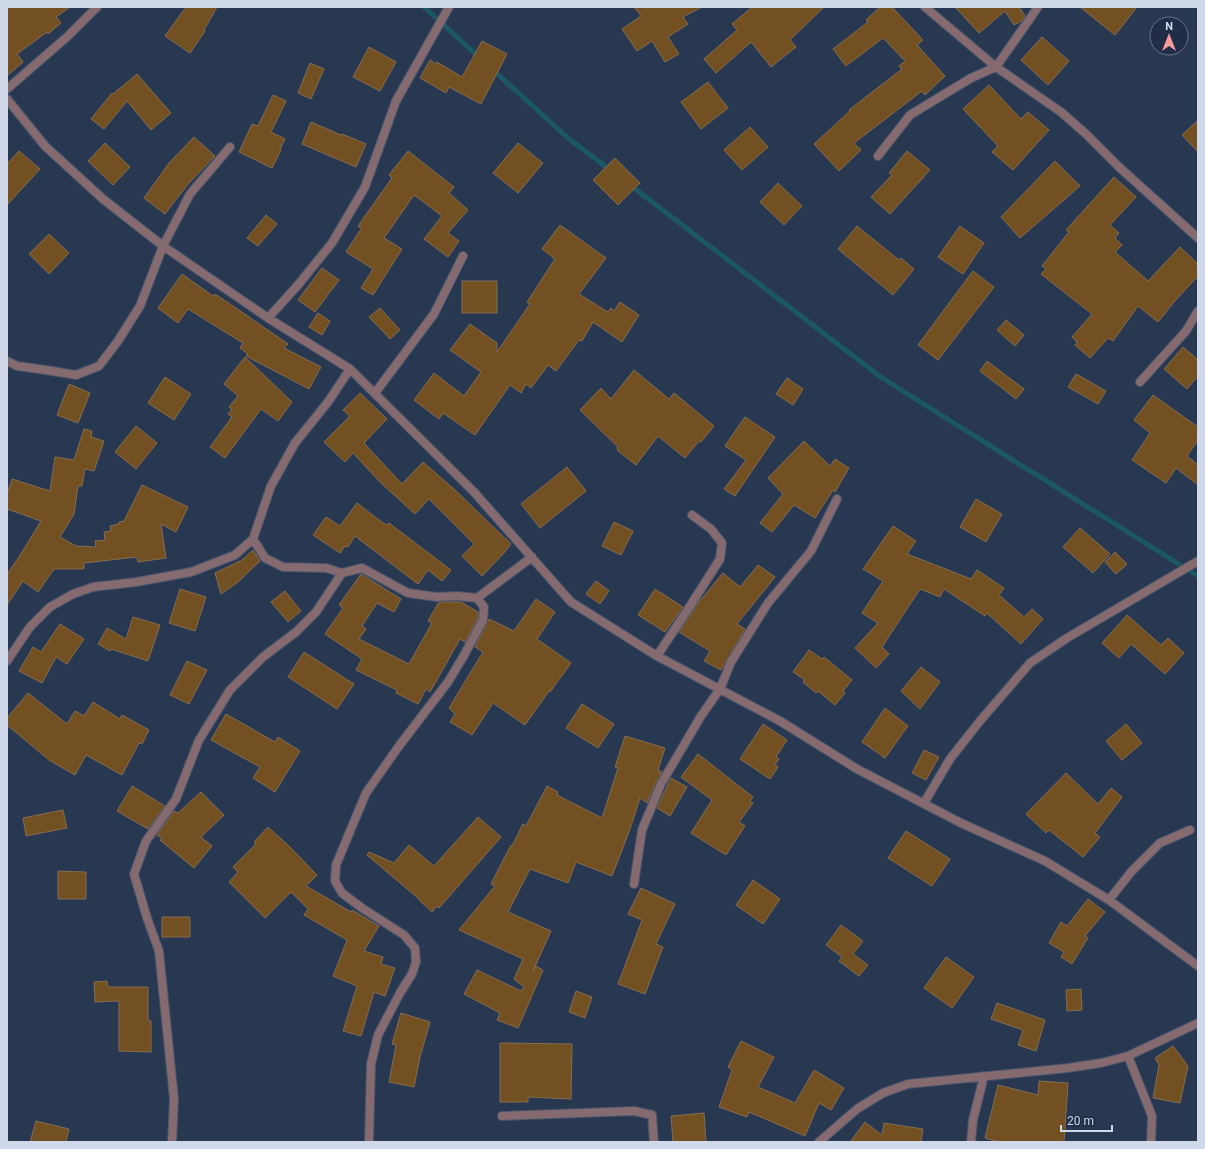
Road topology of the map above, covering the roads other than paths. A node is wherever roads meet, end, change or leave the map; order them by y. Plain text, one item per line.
1 (97, 7) edge
2 (449, 7) edge
3 (925, 7) edge
4 (1038, 7) edge
5 (996, 67) junction
6 (7, 89) edge
7 (7, 99) edge
8 (230, 147) dead end
9 (878, 156) dead end
10 (1198, 238) edge
11 (163, 246) junction
12 (463, 256) dead end
13 (1198, 311) edge
14 (268, 318) junction
15 (7, 361) edge
16 (350, 369) junction
17 (1140, 382) dead end
18 (375, 393) junction
19 (837, 498) dead end
20 (692, 515) dead end
21 (253, 539) junction
22 (532, 557) junction
23 (1198, 561) edge
24 (342, 573) junction
25 (477, 598) junction
26 (657, 656) junction
27 (7, 661) edge
28 (720, 689) junction
29 (924, 803) junction
30 (1190, 830) dead end
31 (634, 884) dead end
32 (1109, 900) junction
33 (1198, 966) edge
34 (1198, 1023) edge
35 (1128, 1056) junction
36 (984, 1076) junction
37 (502, 1116) dead end
38 (172, 1142) edge
39 (369, 1142) edge
40 (654, 1142) edge
41 (819, 1142) edge
42 (971, 1142) edge
43 (1152, 1142) edge

1 - 6 street
2 - 14 street
3 - 5 street
4 - 5 street
5 - 9 street
5 - 10 street
7 - 11 street
8 - 11 street
11 - 14 street
11 - 15 street
12 - 18 street
13 - 17 street
14 - 16 street
16 - 18 street
16 - 21 street
18 - 22 street
19 - 28 street
20 - 26 street
21 - 24 street
21 - 27 street
22 - 25 street
22 - 26 street
23 - 29 street
24 - 25 street
24 - 38 street
25 - 39 street
26 - 28 street
28 - 29 street
28 - 31 street
29 - 32 street
30 - 32 street
32 - 33 street
34 - 35 street
35 - 36 street
35 - 43 street
36 - 41 street
36 - 42 street
37 - 40 street

